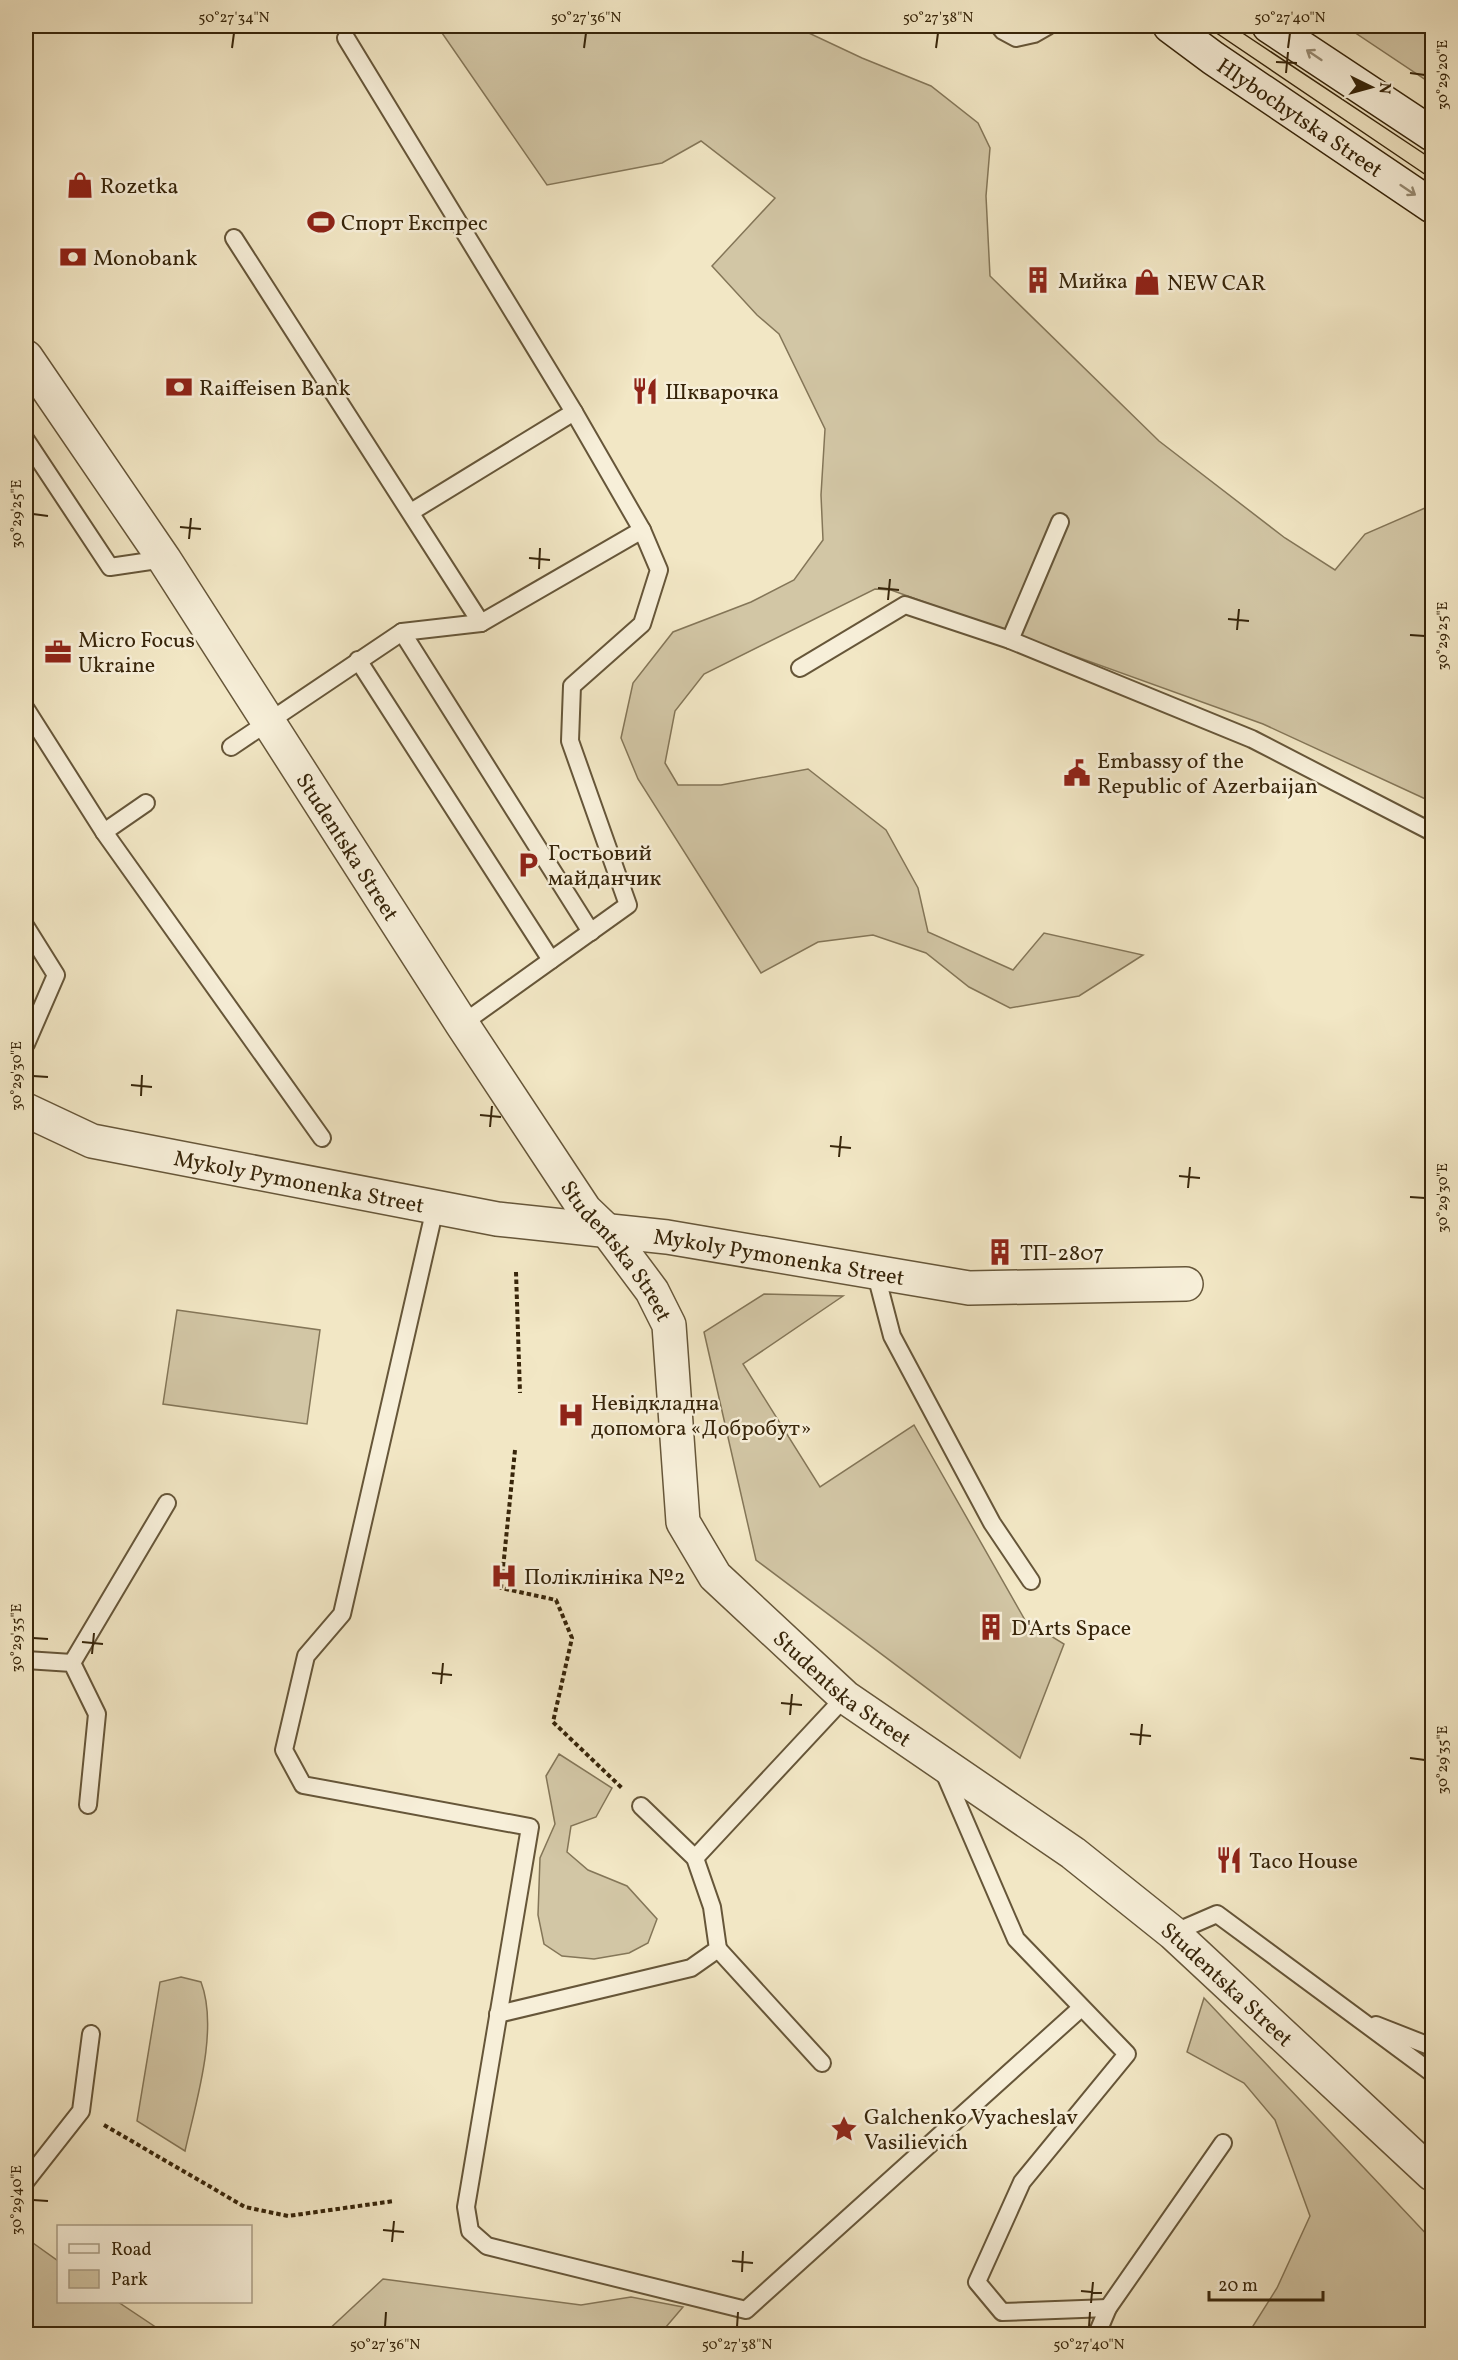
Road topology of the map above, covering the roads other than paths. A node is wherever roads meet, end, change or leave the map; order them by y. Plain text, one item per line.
1 (999, 26) edge
2 (1048, 26) edge
3 (1170, 26) edge
4 (1269, 26) edge
5 (346, 38) dead end
6 (1432, 134) edge
7 (1432, 206) edge
8 (234, 238) dead end
9 (26, 359) edge
10 (574, 412) junction
11 (26, 440) edge
12 (411, 512) junction
13 (1060, 522) dead end
14 (642, 530) junction
15 (164, 559) junction
16 (481, 622) junction
17 (402, 632) junction
18 (1010, 640) junction
19 (358, 660) junction
20 (800, 668) dead end
21 (26, 709) edge
22 (267, 722) junction
23 (231, 747) dead end
24 (146, 803) dead end
25 (105, 832) junction
26 (1432, 832) edge
27 (26, 927) edge
28 (591, 932) junction
29 (551, 960) junction
30 (462, 1024) junction
31 (26, 1044) edge
32 (26, 1110) edge
33 (322, 1138) dead end
34 (435, 1208) junction
35 (608, 1232) junction
36 (874, 1271) junction
37 (1186, 1284) dead end
38 (167, 1503) dead end
39 (1030, 1581) dead end
40 (26, 1660) edge
41 (72, 1663) junction
42 (845, 1696) junction
43 (939, 1761) junction
44 (88, 1805) dead end
45 (641, 1806) road end
46 (695, 1858) junction
47 (1173, 1933) junction
48 (718, 1949) junction
49 (1081, 2008) junction
50 (498, 2014) junction
51 (1356, 2017) junction
52 (91, 2034) dead end
53 (1432, 2047) edge
54 (822, 2063) dead end
55 (1432, 2073) edge
56 (1223, 2143) dead end
57 (1432, 2174) edge
58 (26, 2181) edge
59 (1108, 2308) junction
60 (1097, 2334) edge

1 - 2 lane
3 -> 7 street, Hlybochytska Street
6 -> 4 street
5 - 10 lane
8 - 12 lane
9 - 15 street, Studentska Street
10 - 12 lane
10 - 14 lane
11 - 15 lane
12 - 16 lane
13 - 18 lane
14 - 16 lane
14 - 28 lane
15 - 22 street, Studentska Street
16 - 17 lane
17 - 19 lane
17 - 28 lane
18 - 20 lane
18 - 26 lane
19 - 22 lane
19 - 29 lane
21 - 25 lane
22 - 23 lane
22 - 30 street, Studentska Street
24 - 25 lane
25 - 33 lane
27 - 31 lane
28 - 29 lane
29 - 30 lane
30 - 35 street, Studentska Street
32 - 34 street, Mykoly Pymonenka Street
34 - 35 street, Mykoly Pymonenka Street
34 - 50 lane
35 - 36 street, Mykoly Pymonenka Street
35 - 42 street, Studentska Street
36 - 37 street, Mykoly Pymonenka Street
36 - 39 lane
38 - 41 lane
40 - 41 lane
41 - 44 lane
42 - 43 street, Studentska Street
42 - 46 lane
43 - 47 street, Studentska Street
43 - 49 lane
45 - 46 lane
46 - 48 lane
47 - 51 lane
47 - 57 street, Studentska Street
48 - 50 lane
48 - 54 lane
49 - 50 lane
49 - 59 lane
51 - 53 lane
51 - 55 lane
52 - 58 lane
56 - 59 lane
59 - 60 lane

